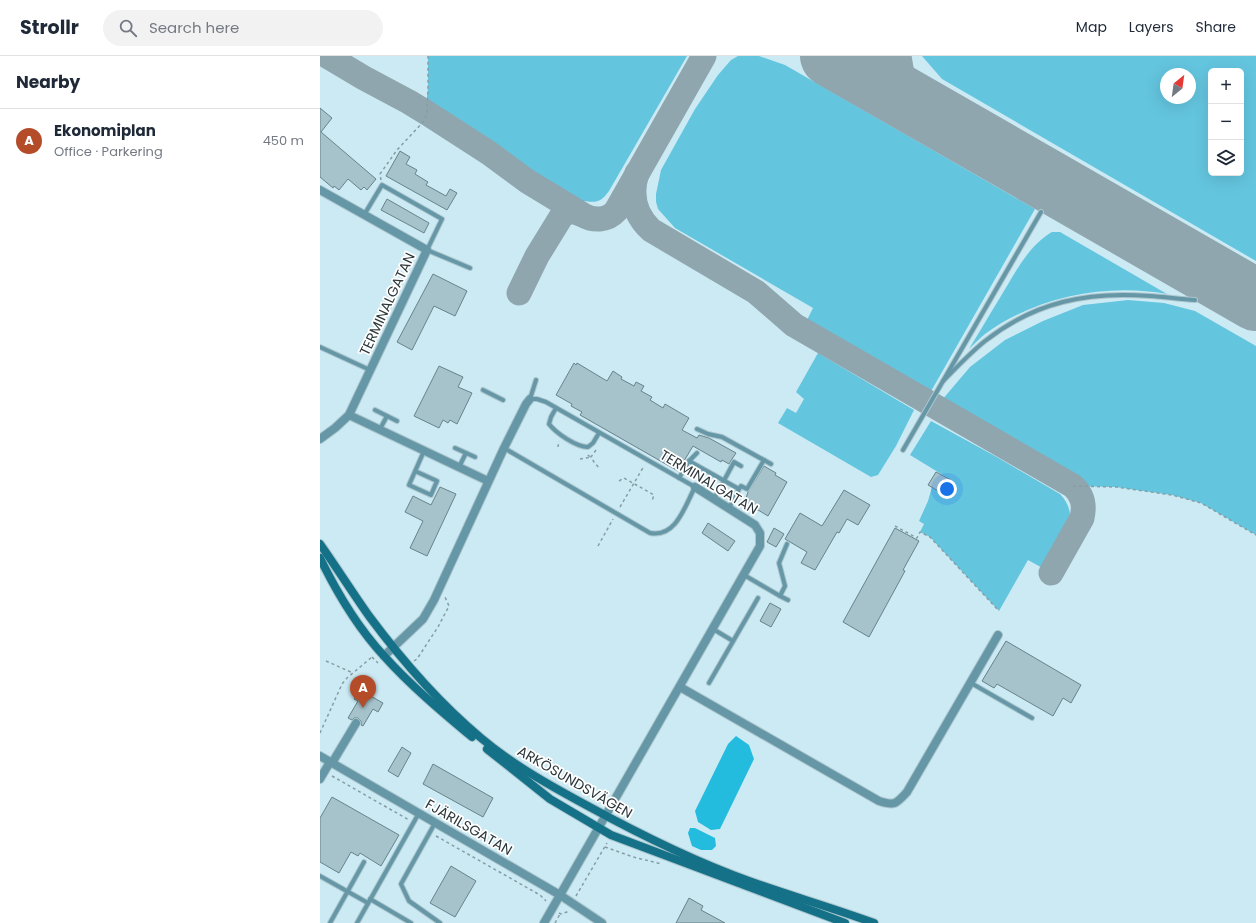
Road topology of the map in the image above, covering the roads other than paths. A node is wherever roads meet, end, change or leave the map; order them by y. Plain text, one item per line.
1 (320, 190) edge
2 (1041, 212) dead end
3 (364, 215) junction
4 (427, 250) junction
5 (470, 268) dead end
6 (1195, 300) dead end
7 (320, 347) edge
8 (370, 370) junction
9 (536, 380) dead end
10 (943, 381) junction
11 (483, 390) dead end
12 (530, 399) junction
13 (503, 400) dead end
14 (556, 408) junction
15 (375, 410) dead end
16 (349, 415) junction
17 (387, 416) junction
18 (397, 421) dead end
19 (697, 429) dead end
20 (380, 430) junction
21 (599, 433) junction
22 (320, 439) edge
23 (455, 448) dead end
24 (504, 448) junction
25 (903, 450) dead end
26 (424, 451) junction
27 (466, 453) junction
28 (697, 453) dead end
29 (475, 457) dead end
30 (764, 460) junction
31 (689, 462) junction
32 (771, 464) dead end
33 (741, 466) dead end
34 (459, 467) junction
35 (415, 471) junction
36 (679, 478) junction
37 (488, 481) junction
38 (724, 481) junction
39 (695, 487) junction
40 (739, 489) junction
41 (714, 499) junction
42 (729, 508) junction
43 (320, 544) edge
44 (787, 544) dead end
45 (320, 558) edge
46 (744, 575) junction
47 (780, 596) junction
48 (758, 598) dead end
49 (788, 600) dead end
50 (713, 629) junction
51 (998, 636) dead end
52 (733, 641) junction
53 (393, 647) junction
54 (382, 654) junction
55 (709, 683) dead end
56 (971, 683) junction
57 (680, 687) junction
58 (1032, 718) dead end
59 (356, 724) dead end
60 (320, 756) edge
61 (331, 763) junction
62 (320, 779) edge
63 (419, 813) junction
64 (606, 816) junction
65 (436, 822) junction
66 (599, 829) junction
67 (364, 862) dead end
68 (320, 876) edge
69 (348, 892) junction
70 (560, 895) junction
71 (369, 901) junction
72 (330, 923) edge
73 (357, 923) edge
74 (411, 923) edge
75 (440, 923) edge
76 (544, 923) edge
77 (601, 923) edge
78 (845, 923) edge
79 (874, 923) edge

1 - 3 street, TERMINALGATAN
2 - 10 lane
3 - 4 street, TERMINALGATAN
3 - 4 lane
4 - 5 lane
4 - 8 street, TERMINALGATAN
6 - 10 lane
7 - 8 lane
8 - 16 street, TERMINALGATAN
9 - 12 lane
10 - 25 lane
11 - 13 lane
12 - 14 lane, TERMINALGATAN
12 - 24 street
14 - 21 lane, TERMINALGATAN
14 - 21 lane
15 - 17 lane
16 - 20 street
16 - 22 street, TERMINALGATAN
17 - 18 lane
17 - 20 lane
19 - 30 lane
20 - 26 street
21 - 36 lane, TERMINALGATAN
23 - 27 lane
24 - 37 street
24 - 39 lane
26 - 34 street
26 - 35 lane
27 - 29 lane
27 - 34 lane
28 - 31 lane
30 - 32 lane
30 - 40 lane
31 - 36 lane
31 - 38 lane
33 - 38 lane
34 - 37 street
35 - 35 lane
36 - 39 lane, TERMINALGATAN
37 - 53 street
38 - 40 lane
38 - 41 lane
39 - 41 street, TERMINALGATAN
40 - 42 lane
41 - 42 street, TERMINALGATAN
42 - 46 street, TERMINALGATAN
43 - 53 main road, ARKÖSUNDSVÄGEN
44 - 47 lane
45 - 54 main road, ARKÖSUNDSVÄGEN
46 - 47 lane
46 - 50 street, TERMINALGATAN
47 - 49 lane
48 - 52 lane
50 - 52 lane
50 - 57 street, TERMINALGATAN
51 - 56 street
52 - 55 lane
53 - 54 street
53 - 64 main road, ARKÖSUNDSVÄGEN
54 - 66 main road, ARKÖSUNDSVÄGEN
56 - 57 street
56 - 58 lane
57 - 64 street, TERMINALGATAN
59 - 61 street
60 - 61 street, FJÄRILSGATAN
61 - 62 street
61 - 63 street, FJÄRILSGATAN
63 - 65 street, FJÄRILSGATAN
63 - 71 lane
64 - 66 street, TERMINALGATAN
64 - 79 main road, ARKÖSUNDSVÄGEN
65 - 70 street, FJÄRILSGATAN
65 - 75 lane
66 - 70 street, TERMINALGATAN
66 - 78 main road, ARKÖSUNDSVÄGEN
67 - 69 lane
68 - 69 lane
69 - 71 lane
69 - 72 lane
70 - 76 street, TERMINALGATAN
70 - 77 street, FJÄRILSGATAN
71 - 73 lane
71 - 74 lane

